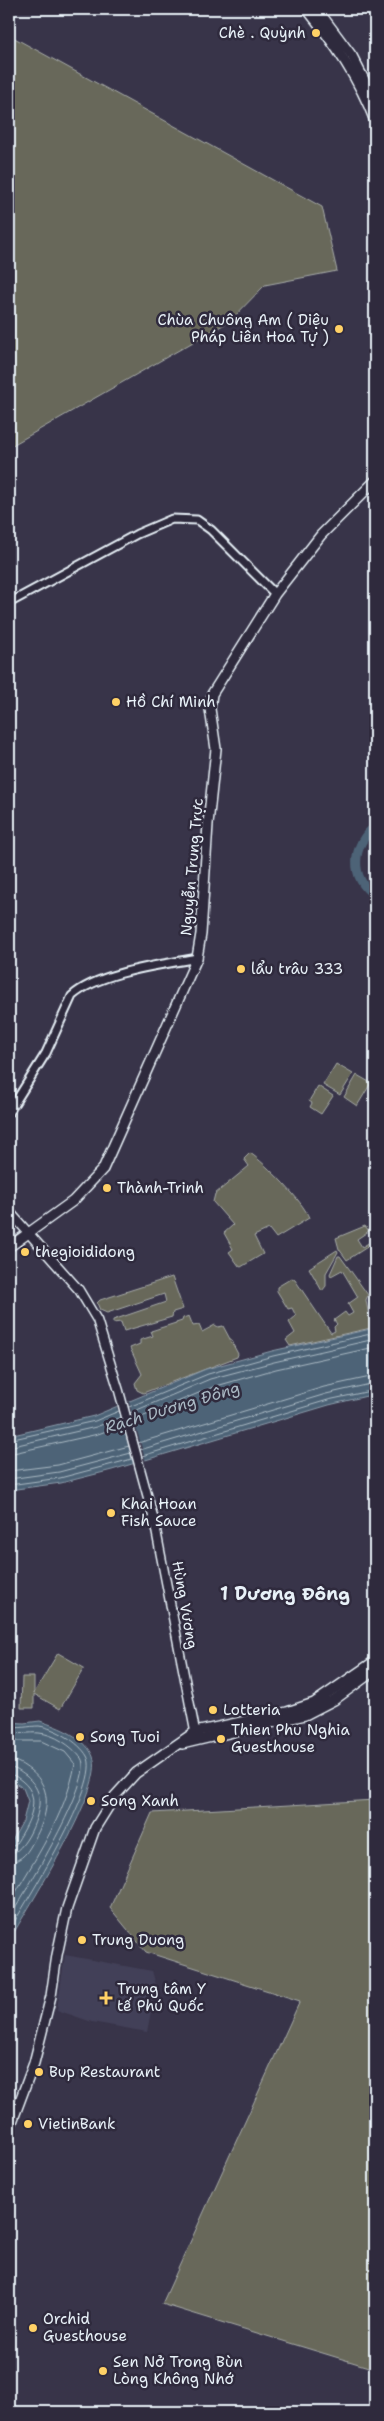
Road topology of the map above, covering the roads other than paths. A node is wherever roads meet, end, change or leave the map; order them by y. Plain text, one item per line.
1 (306, 9) edge
2 (317, 9) edge
3 (375, 102) edge
4 (375, 121) edge
5 (375, 481) edge
6 (275, 594) junction
7 (9, 603) edge
8 (197, 958) junction
9 (9, 1112) edge
10 (9, 1211) edge
11 (28, 1234) junction
12 (9, 1247) edge
13 (375, 1661) edge
14 (375, 1670) edge
15 (315, 1706) junction
16 (196, 1736) junction
17 (9, 2130) edge

1 - 4 main road
2 - 3 main road
5 - 6 main road, Nguyễn Trung Trực
6 - 7 street
6 - 8 main road, Nguyễn Trung Trực
8 - 9 street
8 - 11 main road, Nguyễn Trung Trực
10 - 11 main road
11 - 12 main road, Nguyễn Trung Trực
11 - 16 main road, Hùng Vương
13 - 15 main road
14 - 15 main road
15 - 16 main road
16 - 17 main road

